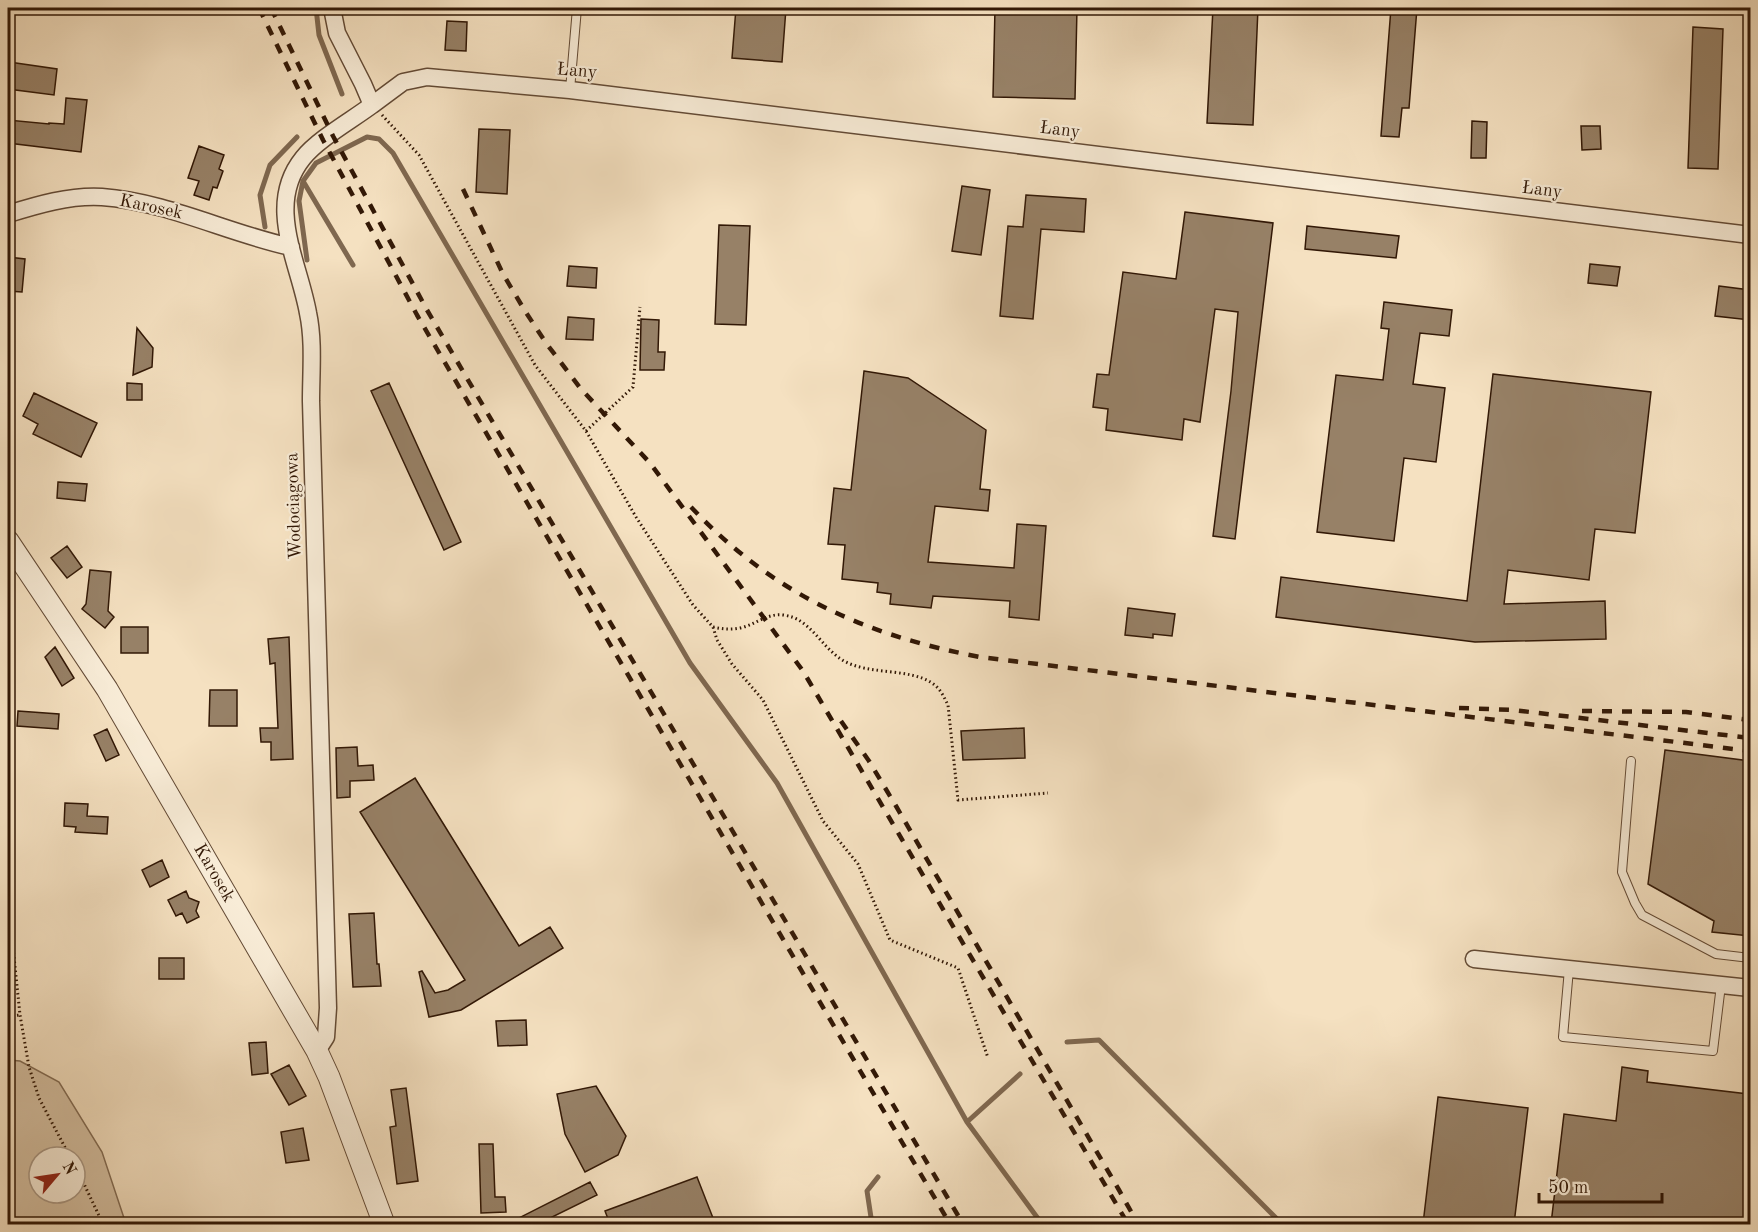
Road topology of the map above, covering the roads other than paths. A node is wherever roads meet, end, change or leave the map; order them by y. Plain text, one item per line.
1 (332, 8) edge
2 (577, 8) edge
3 (570, 90) junction
4 (372, 105) junction
5 (8, 214) edge
6 (1750, 235) edge
7 (291, 248) junction
8 (8, 541) edge
9 (1631, 761) dead end
10 (1474, 958) dead end
11 (1750, 958) edge
12 (1569, 969) junction
13 (1721, 984) junction
14 (1750, 988) edge
15 (317, 1051) junction
16 (384, 1224) edge

1 - 4 street
2 - 3 lane
3 - 4 street, Łany
3 - 6 street, Łany
4 - 7 street, Wodociągowa
5 - 7 street, Karosek
7 - 15 street, Wodociągowa
8 - 15 street, Karosek
9 - 11 lane
10 - 12 street
12 - 13 street
12 - 13 lane
13 - 14 street
15 - 16 street, Karosek

